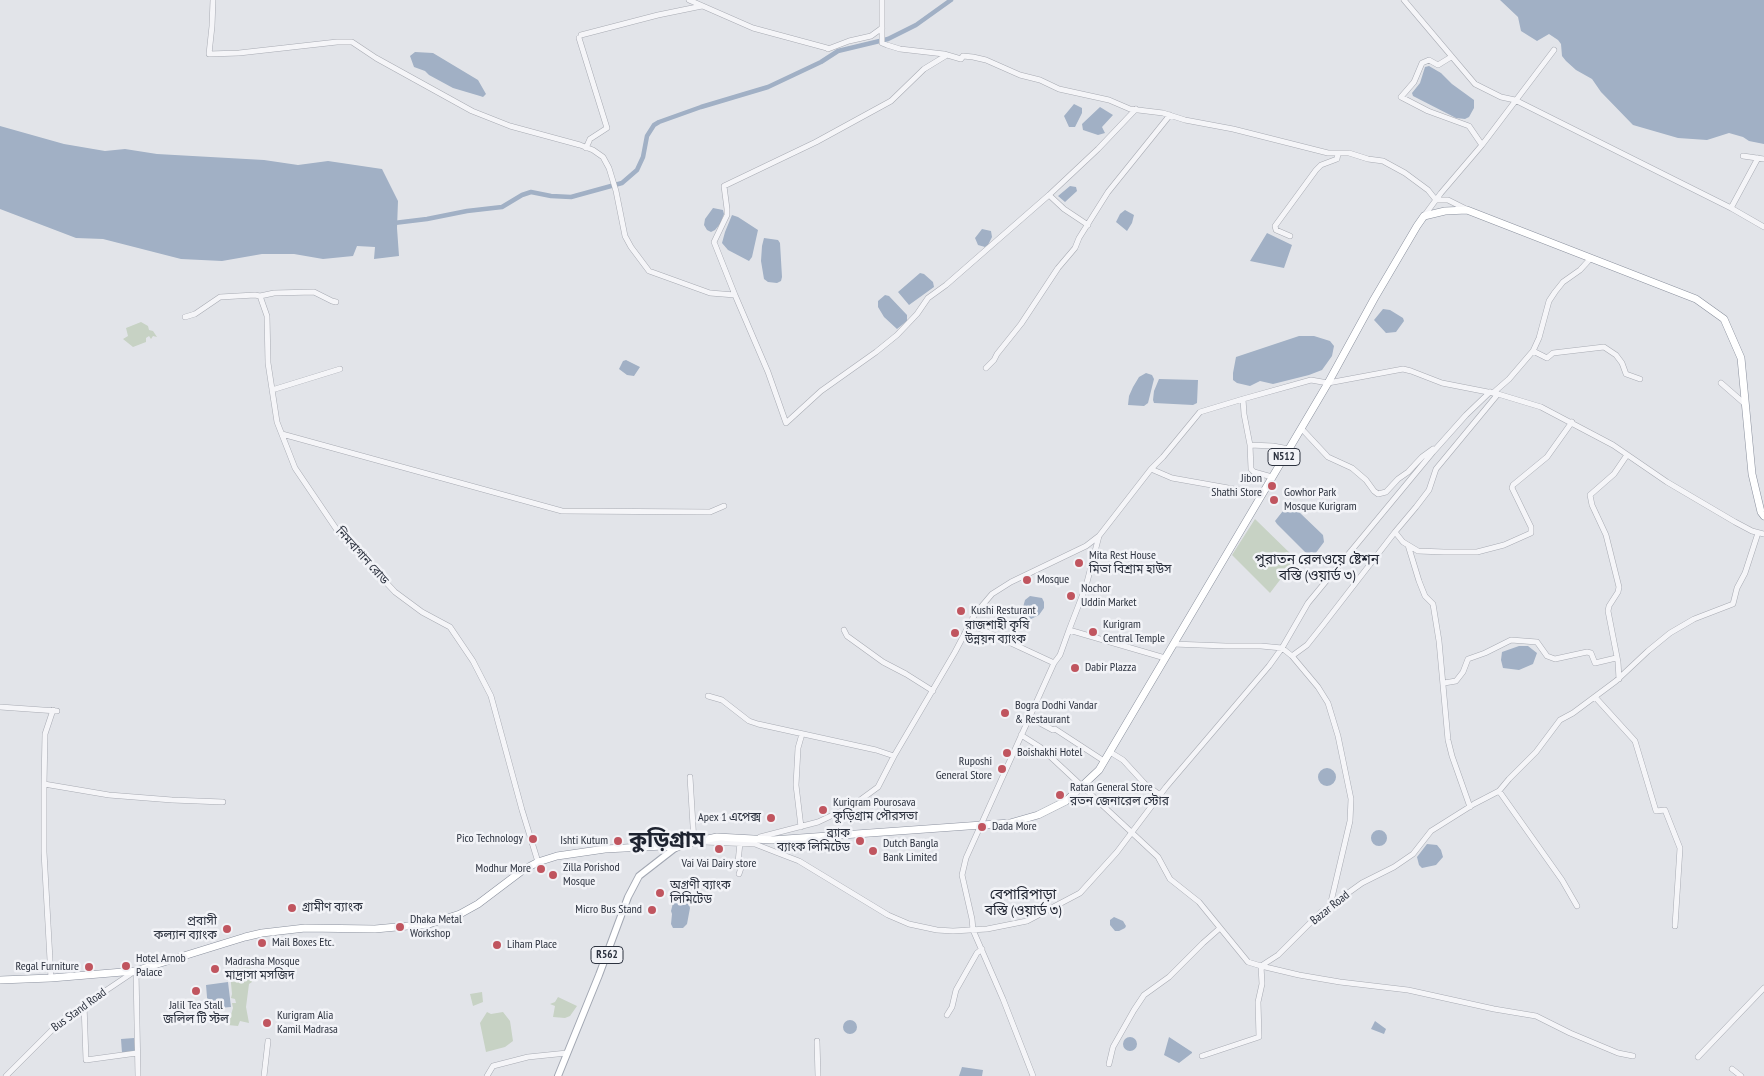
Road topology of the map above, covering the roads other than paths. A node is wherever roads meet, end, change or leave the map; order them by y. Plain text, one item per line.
1 (213, 0) edge
2 (689, 0) edge
3 (882, 0) edge
4 (1404, 0) edge
5 (703, 6) junction
6 (882, 28) junction
7 (1554, 50) dead end
8 (947, 55) junction
9 (1451, 57) junction
10 (1515, 100) junction
11 (1136, 109) junction
12 (1170, 115) junction
13 (1482, 145) junction
14 (586, 148) junction
15 (1338, 154) junction
16 (1743, 156) dead end
17 (1761, 158) edge
18 (1049, 196) junction
19 (1436, 200) junction
20 (1731, 208) junction
21 (1467, 210) junction
22 (1424, 216) junction
23 (1088, 225) junction
24 (1764, 227) edge
25 (1290, 236) dead end
26 (1591, 258) junction
27 (734, 295) junction
28 (260, 296) junction
29 (336, 302) dead end
30 (185, 317) dead end
31 (1532, 351) junction
32 (986, 368) dead end
33 (340, 369) dead end
34 (1640, 379) dead end
35 (1328, 383) junction
36 (1722, 383) dead end
37 (272, 390) junction
38 (1494, 393) junction
39 (1243, 398) junction
40 (1745, 404) junction
41 (1572, 422) junction
42 (1301, 428) junction
43 (282, 434) junction
44 (1250, 445) junction
45 (1439, 445) junction
46 (1289, 449) junction
47 (1626, 455) junction
48 (1151, 468) junction
49 (1272, 477) junction
50 (1262, 494) junction
51 (724, 506) dead end
52 (1764, 516) edge
53 (1395, 532) junction
54 (1761, 534) edge
55 (1099, 536) junction
56 (1408, 544) junction
57 (970, 624) junction
58 (844, 630) dead end
59 (1069, 630) junction
60 (1173, 644) junction
61 (1282, 648) junction
62 (1292, 656) junction
63 (1165, 658) junction
64 (1616, 658) junction
65 (1054, 663) junction
66 (1618, 679) junction
67 (1444, 683) junction
68 (932, 691) junction
69 (708, 696) dead end
70 (1595, 697) junction
71 (0, 707) edge
72 (1029, 717) junction
73 (802, 734) junction
74 (1021, 735) junction
75 (1110, 752) junction
76 (894, 756) junction
77 (1104, 761) junction
78 (690, 776) dead end
79 (44, 784) junction
80 (1082, 786) junction
81 (1500, 791) junction
82 (1160, 795) junction
83 (223, 802) dead end
84 (1470, 806) junction
85 (982, 825) junction
86 (801, 827) junction
87 (1132, 832) junction
88 (755, 838) junction
89 (694, 842) junction
90 (740, 844) junction
91 (675, 848) junction
92 (538, 862) junction
93 (739, 874) dead end
94 (1330, 906) junction
95 (1577, 906) dead end
96 (1675, 926) dead end
97 (1220, 928) junction
98 (973, 930) junction
99 (982, 949) junction
100 (1261, 966) junction
101 (136, 971) junction
102 (51, 978) junction
103 (0, 980) edge
104 (1764, 988) edge
105 (84, 1004) junction
106 (948, 1015) dead end
107 (268, 1041) dead end
108 (817, 1041) dead end
109 (137, 1053) junction
110 (567, 1053) junction
111 (1202, 1056) dead end
112 (1633, 1056) dead end
113 (1698, 1057) dead end
114 (1109, 1064) dead end
115 (1732, 1069) dead end
116 (6, 1076) edge
117 (138, 1076) edge
118 (264, 1076) edge
119 (487, 1076) edge
120 (558, 1076) edge
121 (818, 1076) edge
122 (1033, 1076) edge
123 (1741, 1076) edge

1 - 14 street
2 - 5 street
3 - 6 street
4 - 9 street
5 - 6 street
5 - 14 street
6 - 8 street
7 - 10 street
8 - 11 street
8 - 27 street
9 - 10 street
9 - 13 street
10 - 13 street
10 - 20 street
11 - 12 street
11 - 18 street
12 - 15 street
12 - 23 street
13 - 19 street
14 - 27 street
15 - 19 street
15 - 25 street
16 - 17 street
17 - 20 street
18 - 23 street
18 - 27 street
19 - 21 street
19 - 22 street
20 - 24 street
21 - 22 highway
21 - 26 highway
22 - 35 highway, N512
23 - 32 street
26 - 31 street
26 - 40 highway
28 - 29 street
28 - 30 street
28 - 37 street, নিমবাগান রোড
31 - 34 street
31 - 38 street
33 - 37 street
35 - 38 street
35 - 39 street
35 - 42 highway, N512
36 - 40 street
37 - 43 street, নিমবাগান রোড
38 - 41 street
38 - 45 street
38 - 53 street
39 - 44 street
39 - 48 street
40 - 52 highway
41 - 47 street
41 - 56 street
42 - 45 street
42 - 46 highway, N512
43 - 51 street
43 - 92 street, নিমবাগান রোড
44 - 46 street
44 - 49 street
45 - 61 street
46 - 49 highway, N512
47 - 54 street
47 - 64 street
48 - 50 street
48 - 55 street
49 - 50 highway, N512
50 - 60 highway, N512
53 - 56 street
53 - 62 street
54 - 66 street
55 - 57 street
55 - 59 street
56 - 67 street
57 - 65 street
57 - 68 street
58 - 68 street
59 - 63 street
59 - 65 street
60 - 61 street
60 - 63 highway, N512
61 - 62 street
61 - 82 street
62 - 94 street
63 - 75 highway, N512
64 - 66 street
64 - 67 street
65 - 72 street
66 - 70 street
67 - 84 street
68 - 76 street
69 - 73 street
70 - 81 street
70 - 96 street
71 - 79 street
72 - 74 street
72 - 77 street
73 - 76 street
73 - 86 street
74 - 80 street
74 - 85 street
75 - 77 highway, N512
75 - 82 street
76 - 86 street
77 - 80 highway, N512
78 - 89 street
79 - 83 street
79 - 102 street
80 - 85 highway, N512
80 - 87 street
81 - 84 street, Bazar Road
81 - 95 street
82 - 87 street
84 - 94 street, Bazar Road
85 - 88 highway, N512
85 - 98 street
86 - 88 street
87 - 97 street
87 - 98 street
88 - 89 highway, N512
89 - 90 street
89 - 91 highway, N512
90 - 93 street
90 - 98 street
91 - 92 highway
91 - 110 main road, R562
92 - 101 highway
94 - 100 street, Bazar Road
97 - 100 street
97 - 114 street
98 - 99 street
99 - 106 street
99 - 122 street
100 - 111 street
100 - 112 street
101 - 102 highway
101 - 105 street, Bus Stand Road
101 - 109 street
102 - 103 highway
104 - 113 street
105 - 109 street
105 - 116 street, Bus Stand Road
107 - 118 street
108 - 121 street
109 - 117 street
110 - 119 street
110 - 120 main road, R562
115 - 123 street

